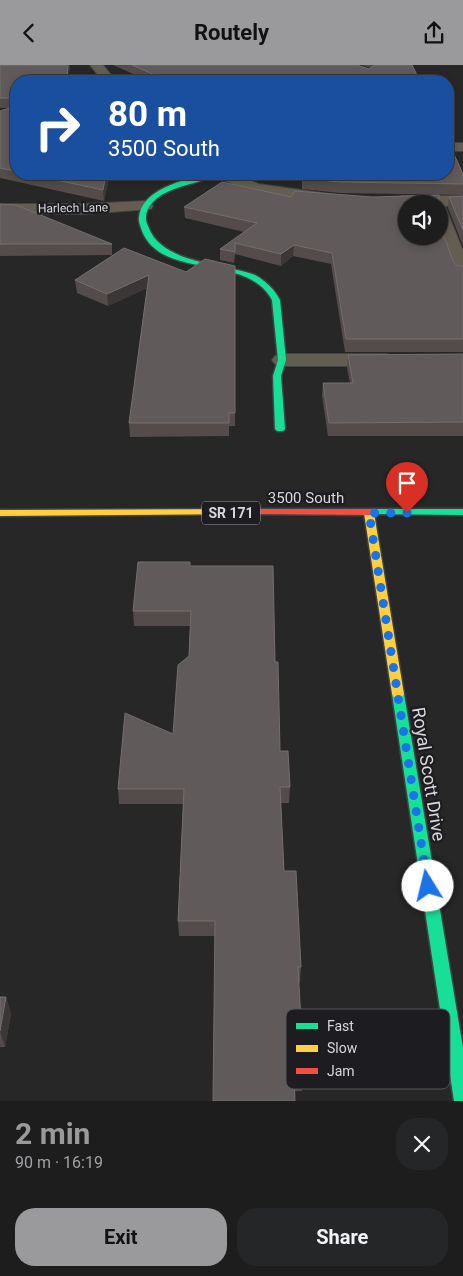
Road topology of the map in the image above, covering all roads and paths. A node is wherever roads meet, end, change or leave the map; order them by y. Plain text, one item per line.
1 (96, 65) edge
2 (105, 75) edge
3 (196, 180) edge
4 (236, 180) edge
5 (343, 200) edge
6 (388, 201) edge
7 (463, 201) edge
8 (398, 202) edge
9 (448, 203) edge
10 (145, 206) junction
11 (0, 209) edge
12 (448, 234) edge
13 (462, 272) edge
14 (404, 359) edge
15 (282, 360) junction
16 (280, 429) dead end
17 (463, 512) edge
18 (0, 513) edge
19 (369, 513) junction
20 (448, 1009) edge
21 (450, 1020) edge
22 (463, 1101) edge

1 - 2 street
3 - 10 street
4 - 5 street
6 - 8 street
7 - 9 street
10 - 11 street, Harlech Lane
10 - 15 street
12 - 13 street
14 - 15 street
15 - 16 street
17 - 19 street, 3500 South / SR 171
18 - 19 street, 3500 South / SR 171
19 - 20 street, Royal Scott Drive
21 - 22 street, Royal Scott Drive

